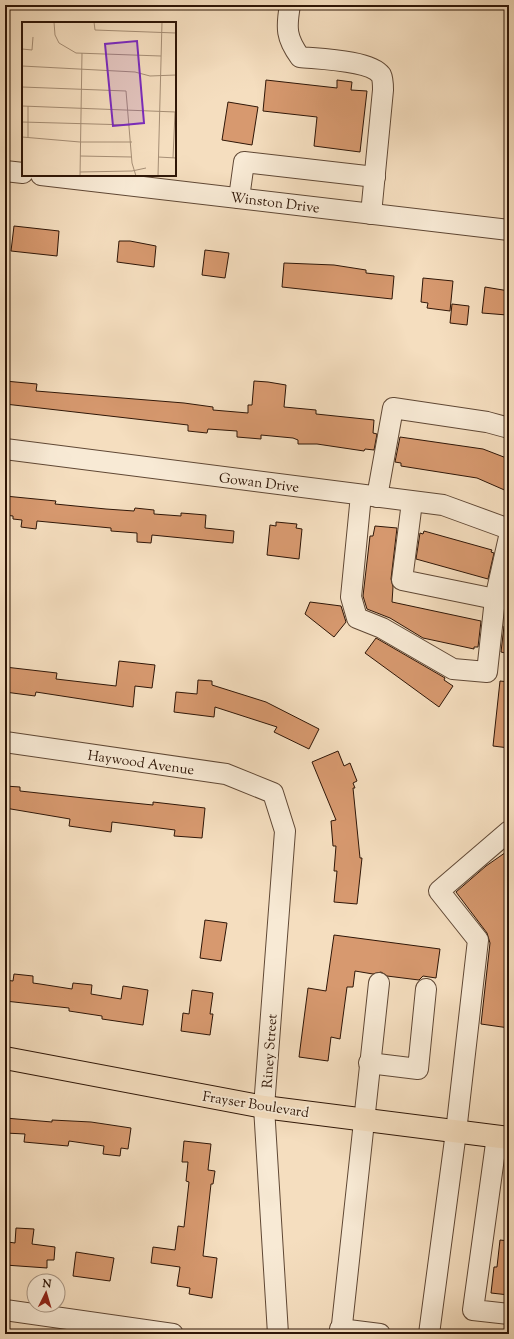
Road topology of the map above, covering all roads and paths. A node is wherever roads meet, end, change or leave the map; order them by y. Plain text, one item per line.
1 (290, 5) edge
2 (5, 171) edge
3 (22, 173) edge
4 (50, 176) edge
5 (375, 177) junction
6 (239, 198) junction
7 (371, 214) junction
8 (509, 230) edge
9 (509, 428) edge
10 (5, 449) edge
11 (369, 496) junction
12 (412, 502) junction
13 (509, 529) edge
14 (509, 537) edge
15 (495, 599) junction
16 (5, 742) edge
17 (273, 793) joint
18 (509, 831) edge
19 (379, 983) dead end
20 (426, 989) dead end
21 (5, 1058) edge
22 (369, 1063) junction
23 (264, 1107) junction
24 (363, 1120) junction
25 (456, 1132) junction
26 (503, 1137) edge
27 (5, 1310) edge
28 (509, 1314) edge
29 (340, 1332) edge
30 (172, 1334) edge
31 (278, 1334) edge
32 (380, 1334) edge
33 (428, 1334) edge

1 - 5 street
2 - 3 street
4 - 6 street, Winston Drive
5 - 6 street
5 - 7 street
6 - 7 street, Winston Drive
7 - 8 street, Winston Drive
9 - 11 street
10 - 11 street, Gowan Drive
11 - 12 street, Gowan Drive
11 - 15 street
12 - 13 street, Gowan Drive
12 - 15 street
14 - 15 street
16 - 17 street, Haywood Avenue
17 - 23 street, Riney Street
18 - 25 street
19 - 22 street
20 - 22 street
21 - 23 main road, Frayser Boulevard
22 - 24 street
23 - 24 main road, Frayser Boulevard
23 - 31 street, Riney Street
24 - 25 main road, Frayser Boulevard
24 - 29 street
25 - 26 main road, Frayser Boulevard
25 - 33 street
26 - 28 street
27 - 30 street
29 - 32 street

